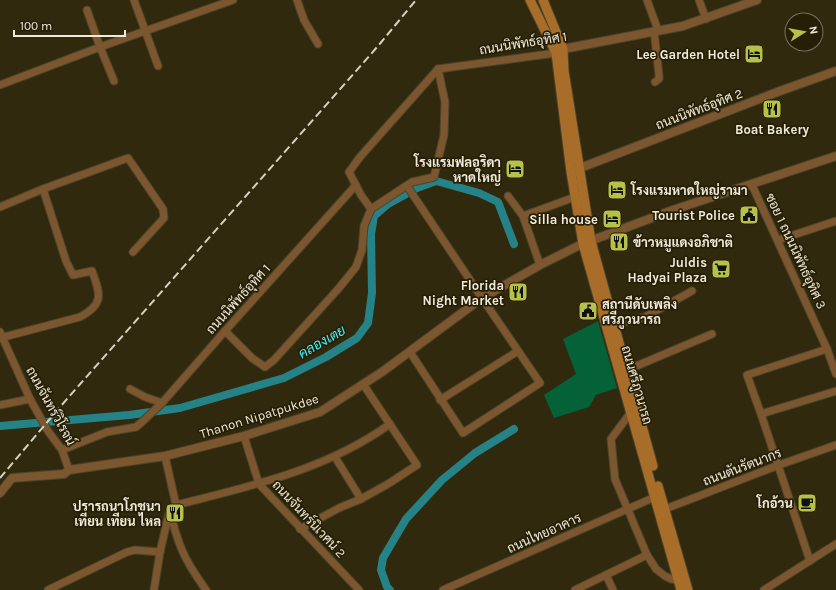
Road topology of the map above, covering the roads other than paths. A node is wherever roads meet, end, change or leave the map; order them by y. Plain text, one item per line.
1 (134, 0) edge
2 (233, 0) edge
3 (297, 0) edge
4 (530, 0) edge
5 (543, 0) edge
6 (647, 0) edge
7 (699, 0) edge
8 (755, 0) edge
9 (87, 10) dead end
10 (706, 19) junction
11 (146, 31) junction
12 (656, 31) junction
13 (318, 44) dead end
14 (100, 47) junction
15 (559, 51) junction
16 (158, 66) dead end
17 (438, 69) junction
18 (836, 71) edge
19 (114, 81) dead end
20 (655, 82) dead end
21 (0, 85) edge
22 (836, 156) edge
23 (575, 170) junction
24 (356, 185) junction
25 (752, 185) junction
26 (407, 186) junction
27 (43, 189) junction
28 (508, 196) dead end
29 (575, 197) junction
30 (0, 207) edge
31 (371, 209) junction
32 (523, 216) junction
33 (836, 221) edge
34 (778, 240) junction
35 (587, 242) junction
36 (133, 252) dead end
37 (540, 265) junction
38 (692, 291) dead end
39 (482, 298) junction
40 (614, 325) junction
41 (225, 331) junction
42 (712, 334) dead end
43 (1, 335) edge
44 (828, 349) junction
45 (518, 351) junction
46 (410, 352) junction
47 (627, 370) junction
48 (836, 374) edge
49 (363, 384) junction
50 (130, 389) dead end
51 (836, 391) edge
52 (30, 398) junction
53 (440, 400) junction
54 (162, 403) junction
55 (0, 405) edge
56 (631, 412) junction
57 (762, 414) junction
58 (390, 424) junction
59 (244, 436) junction
60 (836, 445) edge
61 (62, 450) junction
62 (165, 456) junction
63 (335, 457) junction
64 (778, 465) junction
65 (69, 470) junction
66 (259, 484) junction
67 (0, 493) edge
68 (655, 497) junction
69 (361, 499) junction
70 (176, 505) junction
71 (627, 509) junction
72 (170, 511) junction
73 (661, 511) junction
74 (300, 529) junction
75 (836, 544) edge
76 (160, 552) junction
77 (647, 555) junction
78 (810, 561) junction
79 (606, 575) junction
80 (678, 580) junction
81 (48, 590) edge
82 (154, 590) edge
83 (206, 590) edge
84 (359, 590) edge
85 (443, 590) edge
86 (575, 590) edge
87 (613, 590) edge
88 (681, 590) edge
89 (688, 590) edge
90 (764, 590) edge

1 - 11 street
2 - 11 street
3 - 13 street
4 - 15 main road, ถนนศรีภูวนารถ
5 - 15 main road, ถนนศรีภูวนารถ
6 - 12 street
7 - 10 street
8 - 10 street, ถนนนิพัทธ์อุทิศ 1
9 - 14 street
10 - 12 street, ถนนนิพัทธ์อุทิศ 1
11 - 14 street
11 - 16 street
12 - 15 street, ถนนนิพัทธ์อุทิศ 1
12 - 20 street
14 - 19 street
14 - 21 street
15 - 17 street, ถนนนิพัทธ์อุทิศ 1
15 - 23 main road, ถนนศรีภูวนารถ
17 - 24 street
17 - 26 street
18 - 23 street, ถนนนิพัทธ์อุทิศ 2
22 - 25 street, Thanon Nipatpukdee
23 - 29 main road, ถนนศรีภูวนารถ
23 - 35 main road, ถนนศรีภูวนารถ
24 - 31 street
24 - 41 street, ถนนนิพัทธ์อุทิศ 1
25 - 34 street, ซอย 1 ถนนนิพัทธ์อุทิศ 3
25 - 35 street, Thanon Nipatpukdee
26 - 31 street
26 - 39 street
27 - 30 street
27 - 36 street
27 - 43 street
28 - 32 street
29 - 32 street
29 - 35 main road, ถนนศรีภูวนารถ
31 - 41 street
32 - 37 street
33 - 34 street
34 - 44 street, ซอย 1 ถนนนิพัทธ์อุทิศ 3
35 - 37 street, Thanon Nipatpukdee
35 - 40 main road, ถนนศรีภูวนารถ
35 - 56 main road, ถนนศรีภูวนารถ
37 - 39 street, Thanon Nipatpukdee
38 - 40 street
39 - 45 street
39 - 46 street, Thanon Nipatpukdee
40 - 47 main road, ถนนศรีภูวนารถ
41 - 54 street, ถนนนิพัทธ์อุทิศ 1
42 - 47 street
43 - 52 street, ถนนจันทร์วิโรจน์
44 - 48 street, ซอย 1 ถนนนิพัทธ์อุทิศ 3
44 - 57 street
45 - 53 street
45 - 53 street
46 - 49 street, Thanon Nipatpukdee
46 - 53 street
47 - 73 main road, ถนนศรีภูวนารถ
49 - 58 street
49 - 59 street, Thanon Nipatpukdee
50 - 54 street
51 - 57 street
52 - 55 street
52 - 61 street, ถนนจันทร์วิโรจน์
54 - 61 street, ถนนนิพัทธ์อุทิศ 1
56 - 68 main road, ถนนศรีภูวนารถ
56 - 71 street
57 - 64 street
58 - 63 street
58 - 69 street
59 - 62 street, Thanon Nipatpukdee
59 - 66 street, ถนนจันทร์นิเวศน์ 2
60 - 64 street, ถนนตันรัตนากร
61 - 65 street, ถนนจันทร์วิโรจน์
62 - 65 street, Thanon Nipatpukdee
62 - 70 street
63 - 66 street
63 - 69 street
64 - 73 street, ถนนตันรัตนากร
64 - 78 street
65 - 67 street, Thanon Nipatpukdee
66 - 70 street
66 - 74 street, ถนนจันทร์นิเวศน์ 2
68 - 71 street, ถนนไทยอาคาร
68 - 73 main road, ถนนศรีภูวนารถ
69 - 74 street
70 - 72 street
71 - 77 street
71 - 85 street, ถนนไทยอาคาร
72 - 76 street
72 - 83 street
73 - 80 main road, ถนนศรีภูวนารถ
73 - 89 main road, ถนนศรีภูวนารถ
74 - 84 street, ถนนจันทร์นิเวศน์ 2
75 - 78 street
76 - 81 street
76 - 82 street
77 - 79 street
77 - 80 street
78 - 90 street
79 - 86 street
79 - 87 street
80 - 88 main road, ถนนศรีภูวนารถ

